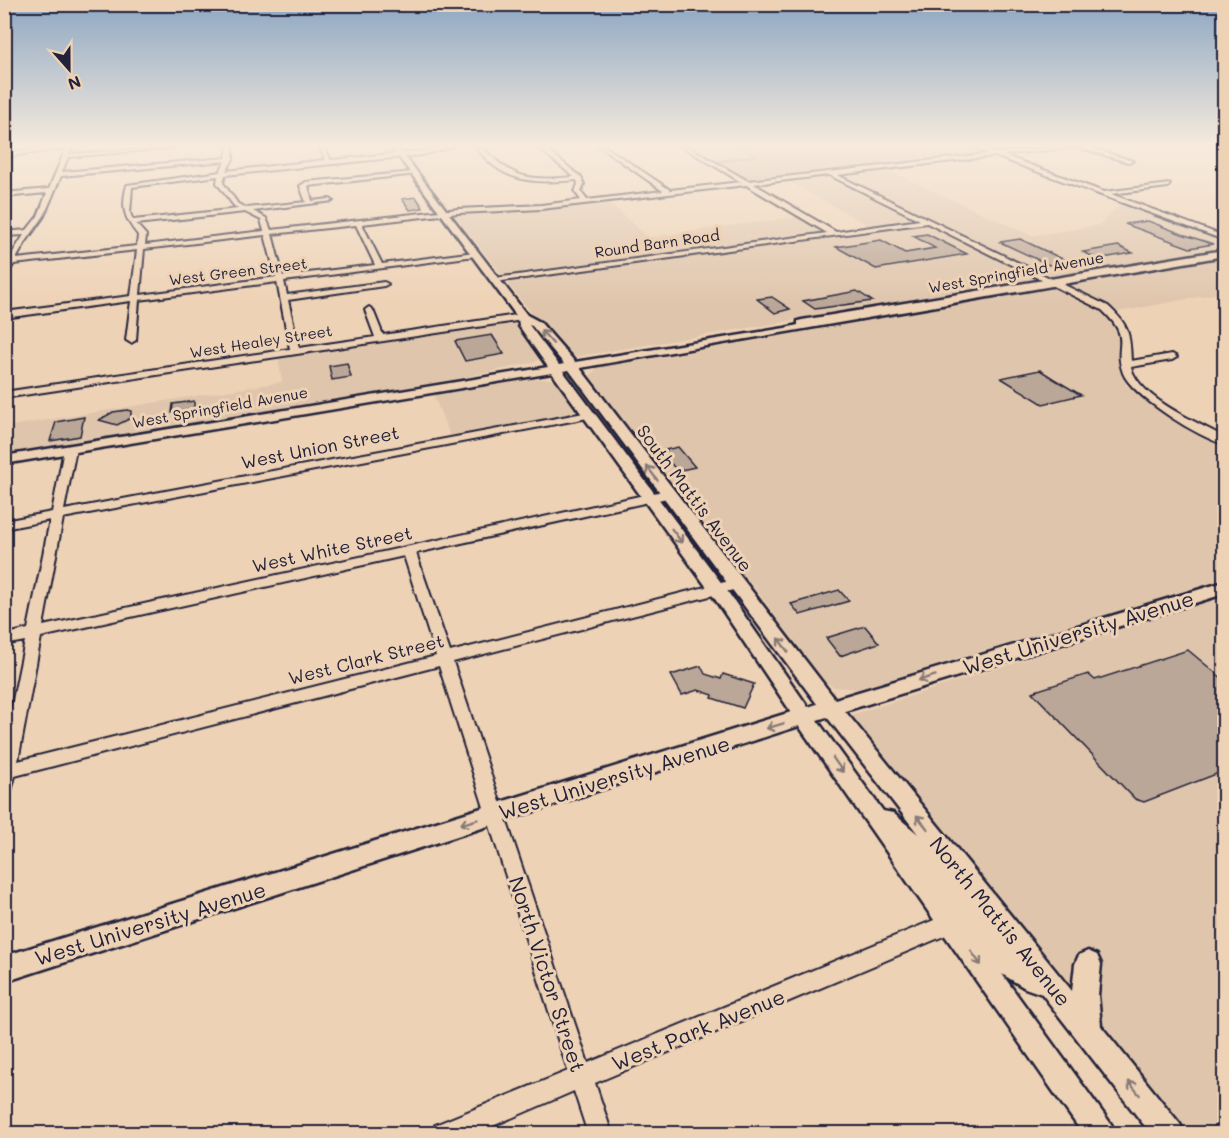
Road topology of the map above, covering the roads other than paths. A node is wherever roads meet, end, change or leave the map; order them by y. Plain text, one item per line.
1 (48, 198) edge
2 (128, 198) edge
3 (230, 198) edge
4 (308, 198) edge
5 (432, 198) edge
6 (582, 198) edge
7 (618, 198) edge
8 (774, 198) edge
9 (882, 198) edge
10 (1115, 198) edge
11 (330, 201) dead end
12 (585, 202) junction
13 (310, 203) junction
14 (246, 210) junction
15 (443, 213) junction
16 (929, 221) junction
17 (131, 222) junction
18 (357, 222) junction
19 (29, 232) junction
20 (268, 233) junction
21 (833, 233) junction
22 (4, 234) edge
23 (1224, 238) edge
24 (141, 247) junction
25 (1224, 253) edge
26 (476, 254) junction
27 (8, 262) edge
28 (379, 266) junction
29 (4, 276) edge
30 (280, 279) junction
31 (495, 280) junction
32 (1052, 282) junction
33 (384, 284) dead end
34 (135, 298) junction
35 (283, 298) junction
36 (369, 310) dead end
37 (4, 315) edge
38 (523, 317) junction
39 (812, 323) junction
40 (380, 339) junction
41 (131, 340) dead end
42 (724, 341) junction
43 (747, 347) dead end
44 (295, 352) junction
45 (1172, 357) dead end
46 (1126, 365) junction
47 (562, 366) junction
48 (4, 395) edge
49 (590, 415) junction
50 (1224, 441) edge
51 (70, 450) junction
52 (4, 460) edge
53 (667, 494) junction
54 (649, 498) junction
55 (57, 515) junction
56 (4, 525) edge
57 (409, 551) junction
58 (737, 584) junction
59 (1224, 588) edge
60 (717, 589) junction
61 (34, 633) junction
62 (4, 640) edge
63 (444, 659) junction
64 (831, 708) junction
65 (806, 716) junction
66 (6, 771) edge
67 (4, 790) edge
68 (861, 797) junction
69 (495, 814) junction
70 (951, 923) junction
71 (1088, 964) dead end
72 (4, 969) edge
73 (1050, 982) junction
74 (1088, 1030) junction
75 (582, 1077) junction
76 (444, 1134) edge
77 (600, 1134) edge
78 (1101, 1134) edge
79 (1170, 1134) edge

1 - 19 street
2 - 17 street
3 - 14 street
4 - 13 street
5 - 15 main road, South Mattis Avenue
6 - 12 street
7 - 12 street
8 - 21 street
9 - 16 street
10 - 23 street
11 - 13 street
12 - 15 street
13 - 14 street
14 - 17 street
14 - 20 street
15 - 18 street
15 - 26 main road, South Mattis Avenue
16 - 21 street, Round Barn Road
16 - 32 street
17 - 24 street
18 - 20 street
18 - 28 street
19 - 22 street
19 - 27 street
20 - 24 street
20 - 30 street
21 - 31 street, Round Barn Road
24 - 27 street
24 - 34 street
25 - 32 main road, West Springfield Avenue
26 - 28 street, West Green Street
26 - 31 main road, South Mattis Avenue
27 - 29 street
28 - 30 street, West Green Street
30 - 34 street, West Green Street
30 - 35 street
31 - 38 main road, South Mattis Avenue
32 - 39 main road, West Springfield Avenue
32 - 46 street
33 - 35 street
34 - 37 street, West Green Street
34 - 41 street
35 - 44 street
36 - 40 street
38 - 40 street, West Healey Street
38 - 47 main road, South Mattis Avenue
39 - 42 main road, West Springfield Avenue
39 - 47 main road, West Springfield Avenue
40 - 44 street, West Healey Street
42 - 43 main road
42 - 47 main road, West Springfield Avenue
44 - 48 street, West Healey Street
45 - 46 street
46 - 50 street
47 - 49 main road, South Mattis Avenue
47 - 51 main road, West Springfield Avenue
53 -> 47 main road, South Mattis Avenue
49 - 54 main road, South Mattis Avenue
49 - 55 street, West Union Street
51 - 52 main road, West Springfield Avenue
51 - 55 street
53 - 54 street, West White Street
53 - 58 main road, South Mattis Avenue
54 - 57 street, West White Street
54 -> 60 main road, South Mattis Avenue
55 - 56 street, West Union Street
55 - 61 street
57 - 61 street, West White Street
57 - 63 street, North Victor Street
58 - 60 street, West Clark Street
64 -> 58 main road, South Mattis Avenue
59 -> 64 main road, West University Avenue
60 - 63 street, West Clark Street
60 - 65 main road, South Mattis Avenue
61 - 62 street, West White Street
61 - 66 street
63 - 66 street, West Clark Street
63 - 69 street, North Victor Street
64 - 65 main road, West University Avenue
73 -> 64 main road, North Mattis Avenue
65 -> 68 main road, North Mattis Avenue
65 -> 69 main road, West University Avenue
66 - 67 street
68 - 70 main road, North Mattis Avenue
68 - 73 main road
69 -> 72 main road, West University Avenue
69 - 75 street, North Victor Street
70 - 75 street, West Park Avenue
70 -> 78 main road, North Mattis Avenue
71 - 74 main road
73 - 74 main road, North Mattis Avenue
79 -> 74 main road, North Mattis Avenue
75 - 76 street, West Park Avenue
75 - 77 street, North Victor Street

